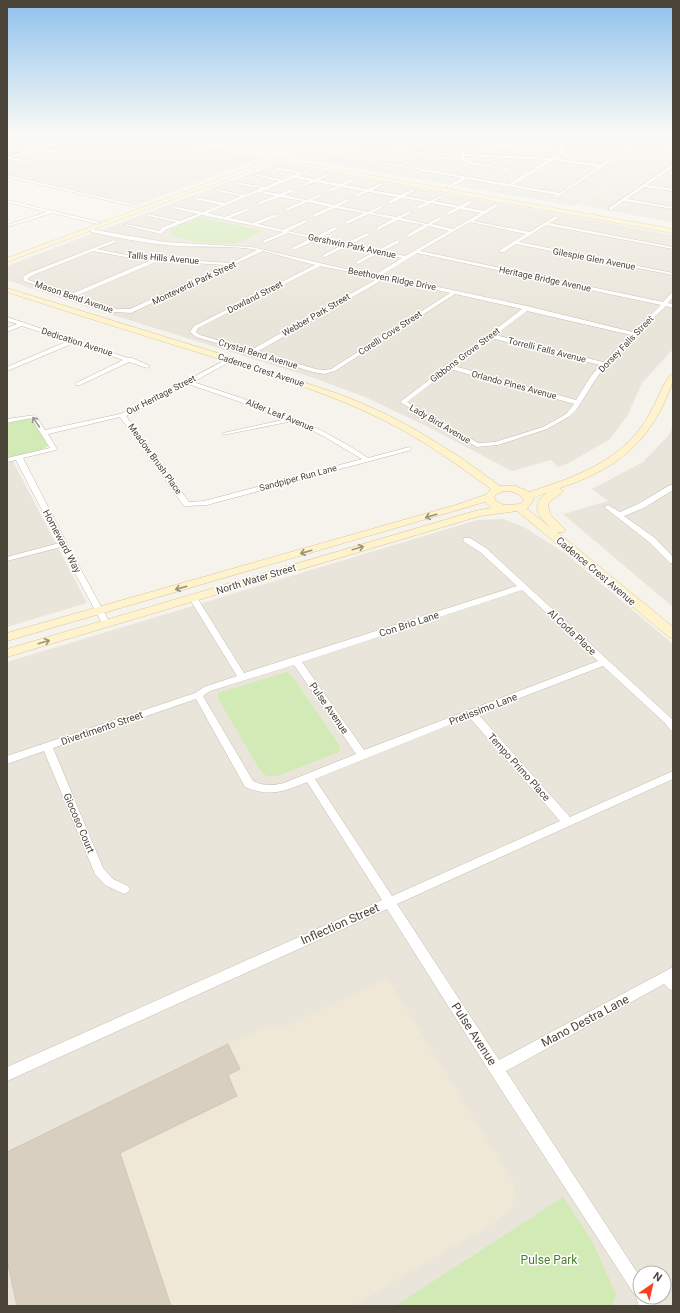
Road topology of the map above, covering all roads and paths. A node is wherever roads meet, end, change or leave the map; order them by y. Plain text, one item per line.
1 (94, 196) edge
2 (168, 196) edge
3 (176, 196) edge
4 (245, 196) edge
5 (276, 196) edge
6 (285, 196) edge
7 (318, 196) edge
8 (401, 196) edge
9 (402, 196) edge
10 (442, 196) dead end
11 (484, 196) edge
12 (508, 196) edge
13 (556, 196) edge
14 (629, 196) edge
15 (195, 198) dead end
16 (553, 198) dead end
17 (348, 200) dead end
18 (623, 200) junction
19 (7, 201) edge
20 (307, 201) junction
21 (471, 201) dead end
22 (389, 202) dead end
23 (430, 202) junction
24 (224, 204) junction
25 (258, 204) dead end
26 (497, 205) dead end
27 (174, 206) dead end
28 (335, 206) junction
29 (140, 207) junction
30 (381, 207) dead end
31 (460, 207) junction
32 (418, 208) dead end
33 (673, 208) edge
34 (248, 209) dead end
35 (610, 209) dead end
36 (286, 210) dead end
37 (52, 212) junction
38 (410, 212) dead end
39 (485, 212) junction
40 (203, 213) junction
41 (368, 213) junction
42 (448, 214) dead end
43 (150, 215) dead end
44 (276, 215) dead end
45 (314, 216) dead end
46 (556, 216) dead end
47 (226, 218) junction
48 (440, 218) dead end
49 (398, 219) junction
50 (305, 221) dead end
51 (469, 221) junction
52 (180, 222) junction
53 (347, 223) dead end
54 (126, 224) dead end
55 (254, 224) junction
56 (545, 224) junction
57 (428, 225) junction
58 (8, 226) edge
59 (95, 226) junction
60 (673, 226) edge
61 (335, 228) dead end
62 (378, 229) dead end
63 (453, 230) junction
64 (673, 230) edge
65 (285, 231) junction
66 (530, 233) junction
67 (367, 234) dead end
68 (409, 236) dead end
69 (317, 238) junction
70 (114, 241) dead end
71 (398, 241) dead end
72 (264, 242) dead end
73 (514, 243) junction
74 (347, 245) junction
75 (673, 248) edge
76 (294, 249) dead end
77 (94, 250) junction
78 (262, 250) junction
79 (24, 251) junction
80 (502, 251) dead end
81 (379, 252) junction
82 (417, 252) junction
83 (7, 255) edge
84 (325, 256) dead end
85 (407, 258) junction
86 (7, 260) edge
87 (158, 260) junction
88 (233, 264) junction
89 (320, 264) junction
90 (358, 264) dead end
91 (673, 274) edge
92 (377, 276) junction
93 (7, 290) edge
94 (455, 292) junction
95 (673, 292) edge
96 (71, 296) junction
97 (664, 304) junction
98 (673, 306) edge
99 (527, 308) junction
100 (124, 312) joint
101 (7, 319) edge
102 (22, 324) junction
103 (7, 330) edge
104 (193, 332) joint
105 (635, 334) junction
106 (490, 336) junction
107 (74, 341) junction
108 (252, 352) junction
109 (130, 359) junction
110 (228, 360) junction
111 (604, 364) junction
112 (147, 366) dead end
113 (449, 368) junction
114 (7, 370) edge
115 (324, 372) joint
116 (673, 377) edge
117 (187, 382) junction
118 (78, 384) dead end
119 (403, 402) joint
120 (579, 403) junction
121 (122, 415) junction
122 (294, 419) junction
123 (7, 421) edge
124 (43, 433) junction
125 (225, 434) dead end
126 (477, 445) joint
127 (409, 449) dead end
128 (19, 458) junction
129 (7, 460) edge
130 (367, 460) junction
131 (580, 478) junction
132 (673, 487) edge
133 (498, 489) junction
134 (528, 496) junction
135 (489, 497) junction
136 (187, 504) joint
137 (608, 507) dead end
138 (520, 508) junction
139 (505, 509) junction
140 (620, 515) junction
141 (467, 540) dead end
142 (63, 544) junction
143 (7, 559) edge
144 (673, 562) edge
145 (599, 574) junction
146 (523, 587) junction
147 (193, 598) junction
148 (99, 610) junction
149 (106, 623) junction
150 (673, 634) edge
151 (7, 637) edge
152 (7, 653) edge
153 (296, 661) junction
154 (604, 662) junction
155 (242, 677) junction
156 (198, 695) junction
157 (471, 713) junction
158 (673, 728) edge
159 (47, 746) junction
160 (362, 755) junction
161 (7, 760) edge
162 (673, 775) edge
163 (310, 777) junction
164 (567, 821) junction
165 (124, 889) dead end
166 (389, 902) junction
167 (671, 978) edge
168 (496, 1069) junction
169 (7, 1074) edge
170 (632, 1279) edge

1 - 29 street
2 - 29 street
3 - 59 street
4 - 24 street
5 - 25 street
6 - 20 street
7 - 20 street
8 - 22 street
9 - 23 street
10 - 23 street
11 - 64 street
12 - 60 street
13 - 16 street
14 - 18 street
15 - 24 street
17 - 28 street
18 - 33 street
18 - 35 street
19 - 37 street, Beethoven Ridge Drive
20 - 28 street
20 - 36 street
21 - 31 street
23 - 31 street
23 - 32 street
24 - 40 street
26 - 39 street
27 - 40 street, Gershwin Park Avenue
28 - 41 street
28 - 45 street
29 - 59 street
30 - 41 street
31 - 39 street
31 - 42 street
34 - 47 street
37 - 58 street
37 - 59 street, Beethoven Ridge Drive
38 - 49 street
39 - 51 street
40 - 47 street, Gershwin Park Avenue
40 - 52 street
41 - 49 street
41 - 53 street
43 - 52 street
44 - 55 street
46 - 56 street
47 - 55 street, Gershwin Park Avenue
48 - 57 street
49 - 57 street
49 - 62 street
50 - 65 street
51 - 63 street
51 - 66 street
52 - 54 street
55 - 65 street, Gershwin Park Avenue
56 - 66 street
56 - 75 street
57 - 63 street
57 - 68 street
59 - 78 street, Beethoven Ridge Drive
59 - 79 street
59 - 79 street
61 - 69 street
63 - 82 street
65 - 69 street, Gershwin Park Avenue
65 - 72 street
66 - 73 street
67 - 74 street
69 - 74 street, Gershwin Park Avenue
69 - 76 street
70 - 77 street
71 - 81 street
73 - 80 street
73 - 91 street, Gilespie Glen Avenue
74 - 81 street, Gershwin Park Avenue
74 - 84 street
77 - 87 street, Tallis Hills Avenue
77 - 96 street, Mason Bend Avenue
78 - 88 street, Monteverdi Park Street
78 - 89 street, Beethoven Ridge Drive
79 - 83 street
79 - 86 street
81 - 85 street, Gershwin Park Avenue
81 - 90 street
82 - 85 street
82 - 97 street, Heritage Bridge Avenue
85 - 92 street
87 - 88 street, Tallis Hills Avenue
87 - 96 street
88 - 100 street, Monteverdi Park Street
89 - 92 street, Beethoven Ridge Drive
89 - 104 street, Dowland Street
92 - 94 street, Beethoven Ridge Drive
92 - 108 street, Webber Park Street
93 - 110 street, Cadence Crest Avenue
94 - 99 street, Beethoven Ridge Drive
94 - 115 street, Corelli Cove Street
95 - 97 street, Dorsey Falls Street
96 - 100 street, Mason Bend Avenue
97 - 98 street, Heritage Bridge Avenue
97 - 105 street, Dorsey Falls Street
99 - 105 street, Beethoven Ridge Drive
99 - 106 street, Gibbons Grove Street
101 - 102 street, Dedication Avenue
102 - 103 street
102 - 107 street, Dedication Avenue
104 - 108 street, Crystal Bend Avenue
105 - 111 street, Dorsey Falls Street
106 - 111 street, Torrelli Falls Avenue
106 - 113 street, Gibbons Grove Street
107 - 109 street, Dedication Avenue
107 - 114 street
108 - 115 street, Crystal Bend Avenue
109 - 112 street, Dedication Avenue
109 - 118 street
110 - 117 street, Our Heritage Street
110 - 133 street, Cadence Crest Avenue
111 - 120 street, Dorsey Falls Street
113 - 119 street, Gibbons Grove Street
113 - 120 street, Orlando Pines Avenue
116 - 131 street
117 - 121 street, Our Heritage Street
117 - 122 street, Alder Leaf Avenue
119 - 126 street, Lady Bird Avenue
120 - 126 street, Dorsey Falls Street
121 - 124 street, Our Heritage Street
121 - 136 street, Meadow Brush Place
122 - 125 street
122 - 130 street, Alder Leaf Avenue
124 -> 123 street
124 - 128 street
127 - 130 street, Sandpiper Run Lane
128 - 129 street
128 - 142 street, Homeward Way
130 - 136 street, Sandpiper Run Lane
131 - 134 street
131 - 145 street
132 - 140 street
133 - 134 street
133 - 135 street
134 - 138 street
135 - 139 street
135 -> 148 street, North Water Street
137 - 140 street
138 - 139 street, North Water Street
138 - 145 street, Cadence Crest Avenue
147 -> 139 street, North Water Street
140 - 144 street
141 - 146 street, Al Coda Place
142 - 143 street
142 - 148 street, Homeward Way
145 - 150 street, Cadence Crest Avenue
146 - 153 street, Con Brio Lane
146 - 154 street, Al Coda Place
147 - 149 street, North Water Street
147 - 155 street
148 - 149 street, Homeward Way
148 - 151 street, North Water Street
152 -> 149 street, North Water Street
153 - 155 street
153 - 160 street, Pulse Avenue
154 - 157 street, Pretissimo Lane
154 - 158 street, Al Coda Place
155 - 156 street
156 - 159 street, Divertimento Street
156 - 163 street
157 - 160 street, Pretissimo Lane
157 - 164 street, Tempo Primo Place
159 - 161 street, Divertimento Street
159 - 165 street, Giocoso Court
160 - 163 street
162 - 164 street, Inflection Street
163 - 166 street, Pulse Avenue
164 - 166 street, Inflection Street
166 - 168 street, Pulse Avenue
166 - 169 street, Inflection Street
167 - 168 street, Mano Destra Lane
168 - 170 street, Pulse Avenue

